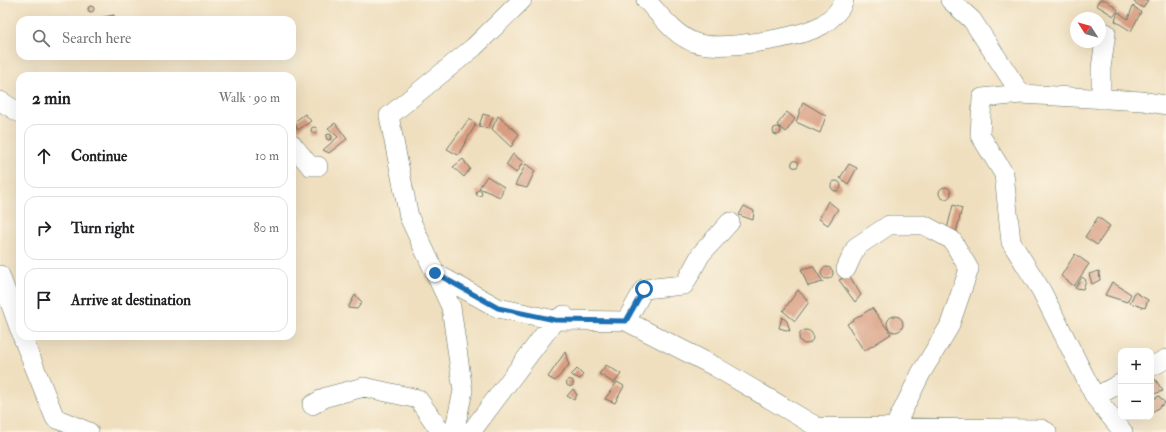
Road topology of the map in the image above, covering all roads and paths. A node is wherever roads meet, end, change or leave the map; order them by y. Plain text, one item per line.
1 (522, 0) edge
2 (646, 0) edge
3 (844, 0) edge
4 (950, 0) edge
5 (1104, 48) edge
6 (1021, 94) junction
7 (1101, 99) junction
8 (0, 101) edge
9 (1166, 106) edge
10 (16, 111) edge
11 (296, 149) edge
12 (318, 166) dead end
13 (730, 222) dead end
14 (846, 269) dead end
15 (435, 273) junction
16 (0, 275) edge
17 (561, 317) junction
18 (16, 319) edge
19 (626, 321) junction
20 (24, 340) edge
21 (1166, 359) edge
22 (1154, 365) edge
23 (1119, 384) edge
24 (1095, 397) junction
25 (312, 405) dead end
26 (894, 430) edge
27 (88, 432) edge
28 (441, 432) edge
29 (454, 432) edge
30 (470, 432) edge
31 (1047, 432) edge
32 (1123, 432) edge

1 - 15 street
2 - 3 street
4 - 6 street
5 - 7 street
6 - 7 street
6 - 24 street
7 - 9 street
8 - 10 street
11 - 12 street
13 - 19 street
14 - 26 street
15 - 17 street
15 - 29 street
16 - 18 street
17 - 19 street
17 - 30 street
19 - 26 street
20 - 27 street
21 - 22 street
23 - 24 street
24 - 32 street
25 - 28 street
26 - 31 street

